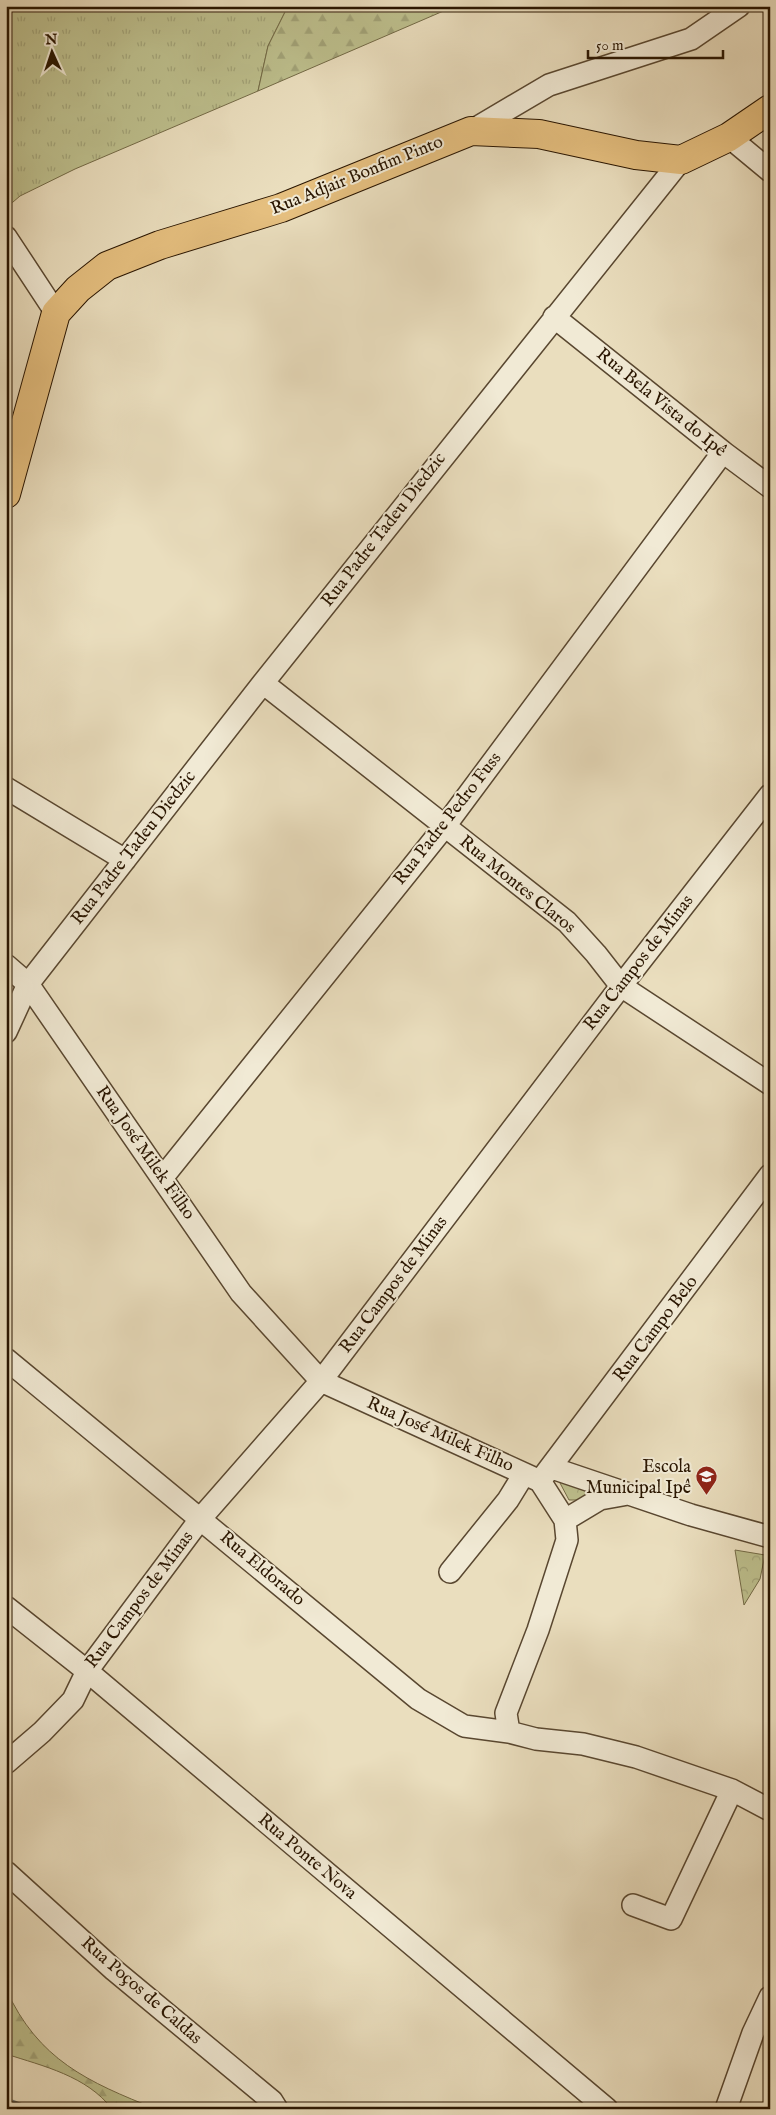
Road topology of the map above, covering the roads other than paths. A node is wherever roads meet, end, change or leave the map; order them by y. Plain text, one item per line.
1 (739, 6) edge
2 (770, 109) edge
3 (471, 131) junction
4 (729, 137) junction
5 (681, 160) junction
6 (770, 171) edge
7 (6, 237) edge
8 (56, 313) junction
9 (554, 317) junction
10 (723, 452) junction
11 (770, 487) edge
12 (6, 494) edge
13 (263, 683) junction
14 (6, 788) edge
15 (770, 795) edge
16 (445, 826) junction
17 (125, 860) junction
18 (6, 965) edge
19 (28, 984) junction
20 (621, 986) junction
21 (6, 1032) edge
22 (770, 1084) edge
23 (770, 1175) edge
24 (162, 1177) junction
25 (6, 1359) edge
26 (321, 1381) junction
27 (539, 1474) junction
28 (628, 1494) junction
29 (201, 1518) junction
30 (565, 1520) junction
31 (770, 1537) edge
32 (450, 1572) dead end
33 (6, 1607) edge
34 (86, 1671) junction
35 (509, 1732) junction
36 (6, 1763) edge
37 (732, 1790) junction
38 (770, 1810) edge
39 (6, 1872) edge
40 (633, 1905) dead end
41 (770, 1997) edge
42 (278, 2109) edge
43 (606, 2109) edge
44 (726, 2109) edge

1 - 3 street
2 - 4 main road, Rua Padre Tadeu Diedzic
3 - 5 main road, Rua Adjair Bonfim Pinto
3 - 8 main road, Rua Adjair Bonfim Pinto
4 - 5 main road, Rua Padre Tadeu Diedzic
4 - 6 street
5 - 9 street, Rua Padre Tadeu Diedzic
7 - 8 street
8 - 12 main road
9 - 10 street, Rua Bela Vista do Ipê
9 - 13 street, Rua Padre Tadeu Diedzic
10 - 11 street, Rua Bela Vista do Ipê
10 - 16 street, Rua Padre Pedro Fuss
13 - 16 street, Rua Montes Claros
13 - 17 street, Rua Padre Tadeu Diedzic
14 - 17 street
15 - 20 street, Rua Campos de Minas
16 - 20 street, Rua Montes Claros
16 - 24 street, Rua Padre Pedro Fuss
17 - 19 street, Rua Padre Tadeu Diedzic
18 - 19 street, Rua José Milek Filho
19 - 21 street, Rua Padre Tadeu Diedzic
19 - 24 street, Rua José Milek Filho
20 - 22 street, Rua Montes Claros
20 - 26 street, Rua Campos de Minas
23 - 27 street, Rua Campo Belo
24 - 26 street, Rua José Milek Filho
25 - 29 street, Rua Eldorado
26 - 27 street, Rua José Milek Filho
26 - 29 street, Rua Campos de Minas
27 - 28 street, Rua José Milek Filho
27 - 30 street
27 - 32 street, Rua Campo Belo
28 - 30 street
28 - 31 street, Rua José Milek Filho
29 - 34 street, Rua Campos de Minas
29 - 35 street, Rua Eldorado
30 - 35 street
33 - 34 street, Rua Ponte Nova
34 - 36 street, Rua Campos de Minas
34 - 43 street, Rua Ponte Nova
35 - 37 street
37 - 38 street
37 - 40 street
39 - 42 street, Rua Poços de Caldas
41 - 44 street

